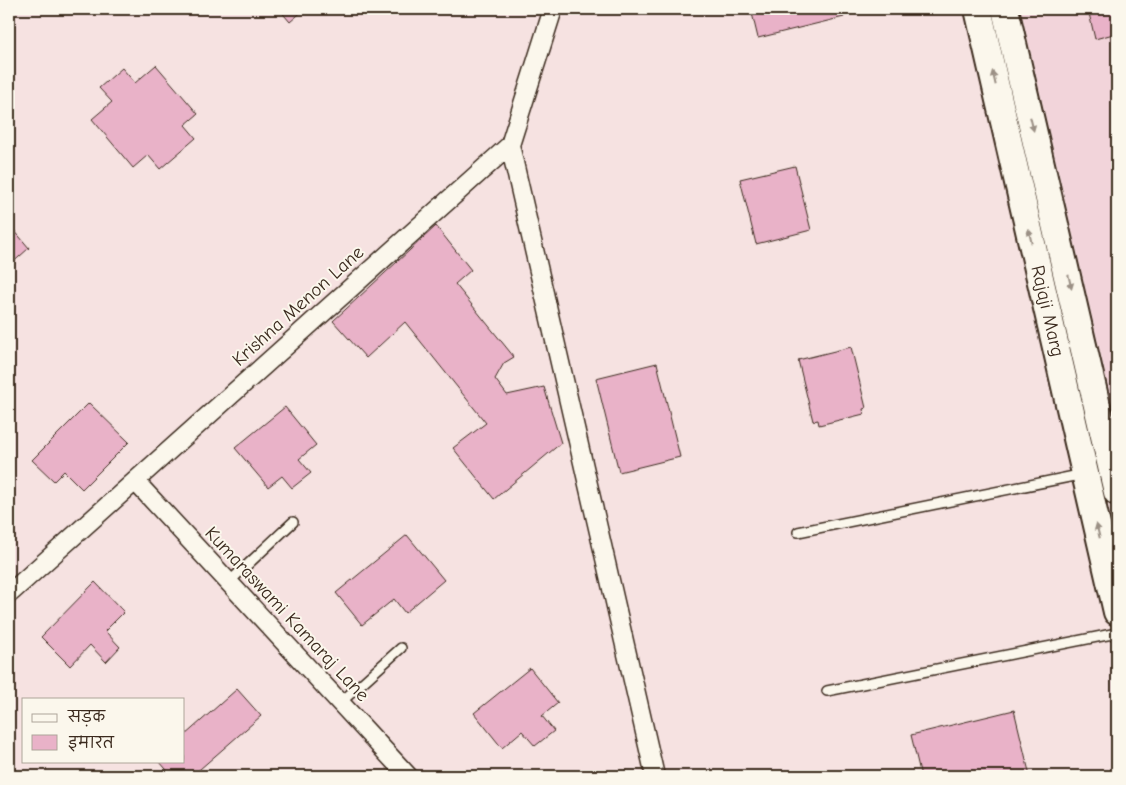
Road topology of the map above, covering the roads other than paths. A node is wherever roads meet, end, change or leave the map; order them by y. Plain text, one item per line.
1 (553, 9) edge
2 (978, 9) edge
3 (1005, 9) edge
4 (510, 145) junction
5 (1113, 450) edge
6 (1084, 474) junction
7 (135, 481) junction
8 (1117, 492) edge
9 (293, 522) dead end
10 (798, 532) dead end
11 (229, 582) junction
12 (9, 594) edge
13 (1117, 612) edge
14 (1117, 633) edge
15 (401, 648) dead end
16 (827, 691) dead end
17 (340, 703) junction
18 (408, 776) edge
19 (655, 776) edge

1 - 4 street
6 -> 2 main road, Rajaji Marg
3 -> 5 main road, Rajaji Marg
4 - 7 street, Krishna Menon Lane
4 - 19 street
5 - 8 main road, Rajaji Marg
6 - 10 lane
13 -> 6 main road, Rajaji Marg
7 - 11 street, Kumaraswami Kamaraj Lane
7 - 12 street, Krishna Menon Lane
9 - 11 lane
11 - 17 street, Kumaraswami Kamaraj Lane
14 - 16 lane
15 - 17 lane
17 - 18 street, Kumaraswami Kamaraj Lane

